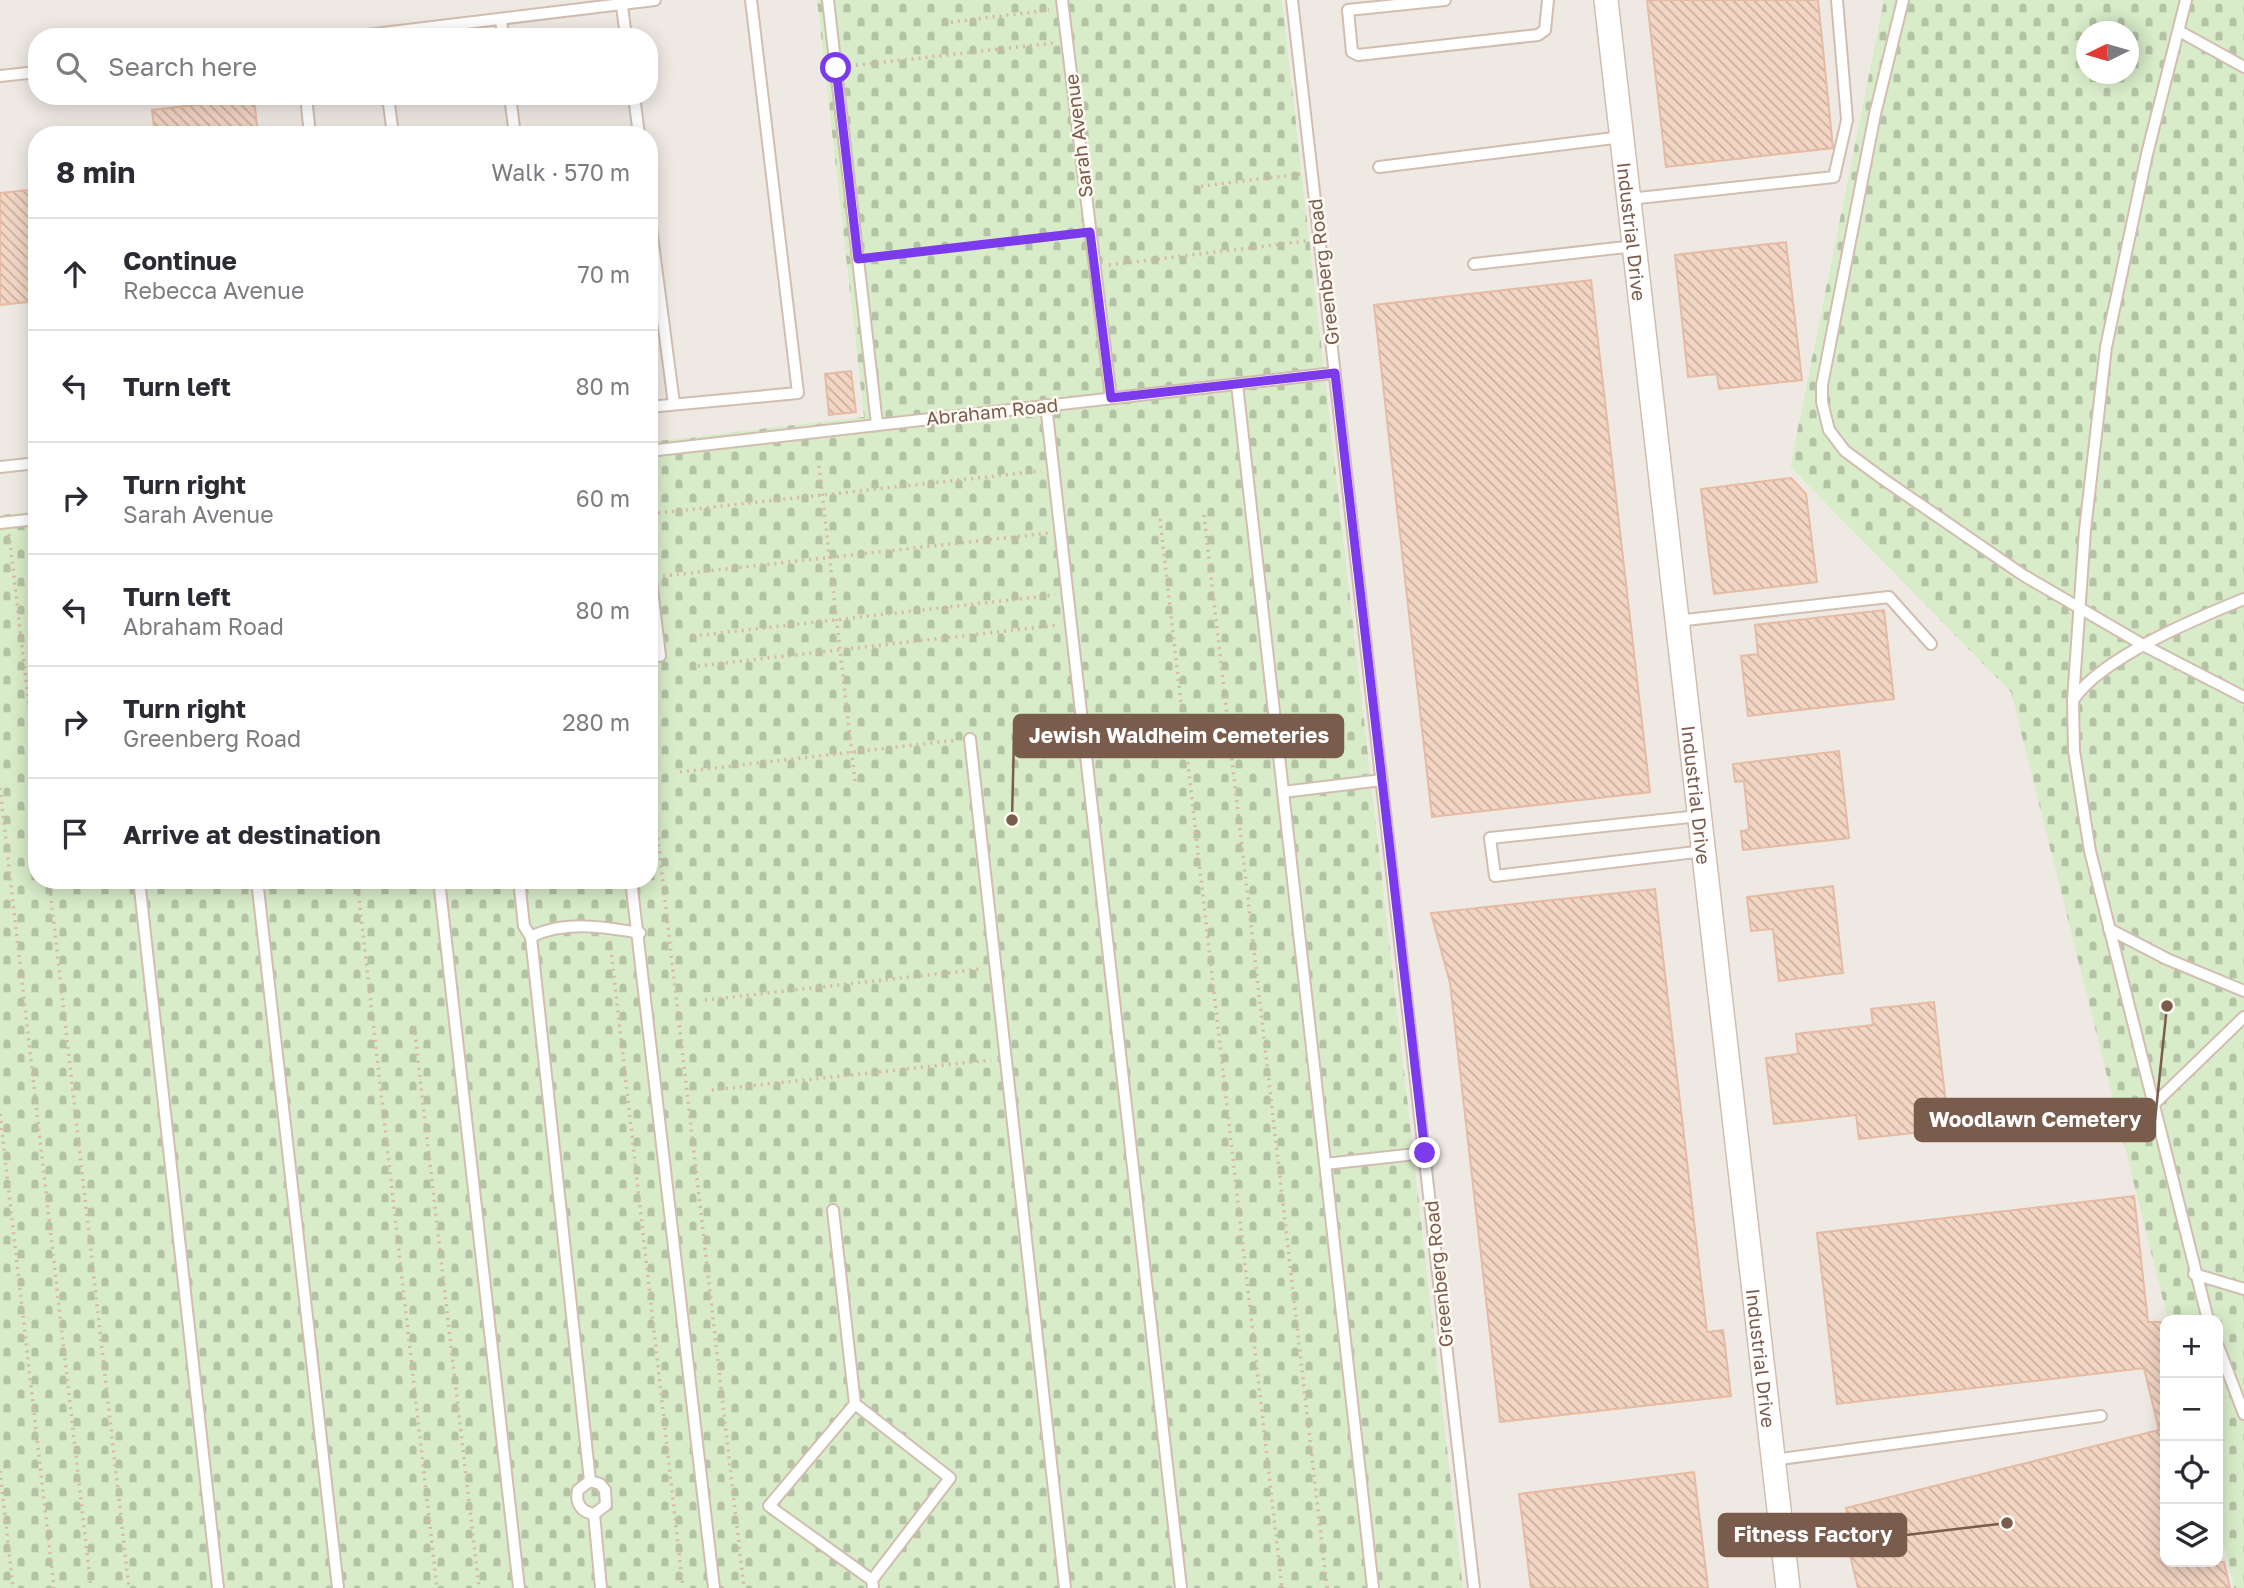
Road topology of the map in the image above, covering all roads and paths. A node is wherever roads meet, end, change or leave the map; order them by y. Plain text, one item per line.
1 (655, 0) edge
2 (751, 0) edge
3 (828, 0) edge
4 (1292, 0) edge
5 (1445, 0) edge
6 (1548, 0) edge
7 (1606, 0) edge
8 (1837, 0) edge
9 (1903, 0) edge
10 (2186, 0) edge
11 (622, 6) junction
12 (1063, 6) edge
13 (501, 20) junction
14 (944, 23) dead end
15 (436, 28) edge
16 (502, 28) edge
17 (625, 28) edge
18 (2179, 31) junction
19 (1067, 41) junction
20 (2244, 67) edge
21 (836, 68) junction
22 (28, 73) edge
23 (0, 76) edge
24 (307, 105) edge
25 (389, 105) edge
26 (511, 105) edge
27 (635, 105) edge
28 (309, 126) edge
29 (392, 126) edge
30 (514, 126) edge
31 (638, 126) edge
32 (1622, 137) junction
33 (1379, 167) dead end
34 (1311, 173) junction
35 (1194, 187) dead end
36 (1629, 199) junction
37 (1090, 232) junction
38 (1319, 240) junction
39 (1634, 246) junction
40 (858, 259) junction
41 (1474, 264) dead end
42 (1093, 267) junction
43 (658, 282) edge
44 (1335, 373) junction
45 (1237, 384) junction
46 (1111, 398) junction
47 (674, 404) junction
48 (1046, 405) junction
49 (658, 406) edge
50 (877, 424) junction
51 (658, 450) edge
52 (28, 464) edge
53 (819, 466) dead end
54 (0, 467) edge
55 (1053, 470) junction
56 (822, 495) junction
57 (658, 513) dead end
58 (1204, 515) dead end
59 (1160, 519) dead end
60 (28, 520) edge
61 (4, 522) edge
62 (1060, 531) junction
63 (829, 558) junction
64 (658, 577) edge
65 (1067, 593) junction
66 (2244, 599) edge
67 (2080, 606) junction
68 (836, 620) junction
69 (1677, 621) junction
70 (1071, 624) junction
71 (693, 636) dead end
72 (658, 639) edge
73 (1931, 644) dead end
74 (2145, 646) junction
75 (839, 650) junction
76 (660, 656) dead end
77 (698, 666) dead end
78 (2244, 697) edge
79 (2073, 700) junction
80 (28, 706) edge
81 (970, 739) joint
82 (852, 752) junction
83 (680, 772) dead end
84 (1382, 780) junction
85 (855, 781) dead end
86 (0, 788) edge
87 (1283, 792) junction
88 (1699, 816) junction
89 (658, 839) edge
90 (1703, 852) junction
91 (50, 889) edge
92 (140, 889) edge
93 (258, 889) edge
94 (358, 889) edge
95 (440, 889) edge
96 (520, 889) edge
97 (633, 889) edge
98 (609, 929) junction
99 (2109, 929) junction
100 (640, 933) junction
101 (531, 937) junction
102 (996, 968) junction
103 (2244, 991) edge
104 (705, 1000) dead end
105 (2244, 1017) edge
106 (414, 1026) dead end
107 (1005, 1059) junction
108 (712, 1090) dead end
109 (2153, 1105) junction
110 (0, 1114) edge
111 (1425, 1153) junction
112 (1325, 1164) junction
113 (833, 1210) dead end
114 (2194, 1274) junction
115 (2244, 1289) edge
116 (2206, 1315) edge
117 (2223, 1359) edge
118 (855, 1404) junction
119 (2244, 1414) edge
120 (2101, 1416) dead end
121 (1773, 1460) junction
122 (0, 1471) edge
123 (590, 1481) junction
124 (594, 1514) junction
125 (873, 1584) edge
126 (13, 1588) edge
127 (54, 1588) edge
128 (91, 1588) edge
129 (129, 1588) edge
130 (218, 1588) edge
131 (338, 1588) edge
132 (438, 1588) edge
133 (479, 1588) edge
134 (519, 1588) edge
135 (601, 1588) edge
136 (683, 1588) edge
137 (714, 1588) edge
138 (744, 1588) edge
139 (1065, 1588) edge
140 (1181, 1588) edge
141 (1282, 1588) edge
142 (1327, 1588) edge
143 (1373, 1588) edge
144 (1474, 1588) edge
145 (1788, 1588) edge

1 - 11 lane
2 - 47 lane
3 - 21 lane
4 - 34 lane, Greenberg Road
5 - 6 lane
7 - 32 street, Industrial Drive
8 - 36 lane
9 - 67 lane
10 - 18 lane
11 - 13 lane
11 - 17 lane
12 - 14 path
12 - 19 lane, Sarah Avenue
13 - 15 lane
13 - 16 lane
18 - 20 lane
18 - 67 lane
19 - 21 path
19 - 37 lane, Sarah Avenue
21 - 40 lane
22 - 23 lane
24 - 28 lane
25 - 29 lane
26 - 30 lane
27 - 31 lane
32 - 33 lane
32 - 36 street, Industrial Drive
34 - 35 path
34 - 38 lane, Greenberg Road
36 - 39 street, Industrial Drive
37 - 40 path
37 - 42 lane, Sarah Avenue
38 - 42 path
38 - 44 lane, Greenberg Road
39 - 41 lane
39 - 69 street, Industrial Drive
40 - 50 lane
42 - 46 lane, Sarah Avenue
43 - 47 lane
44 - 45 lane, Abraham Road
44 - 84 lane, Greenberg Road
45 - 46 lane, Abraham Road
45 - 87 lane
46 - 48 lane, Abraham Road
47 - 49 lane
48 - 50 lane, Abraham Road
48 - 55 lane
50 - 51 lane, Abraham Road
52 - 54 lane
53 - 56 path
55 - 56 path
55 - 62 lane
56 - 57 path
56 - 63 path
58 - 142 path
59 - 141 path
60 - 61 lane
61 - 80 path
62 - 63 path
62 - 65 lane
63 - 64 path
63 - 68 path
65 - 68 path
65 - 70 lane
66 - 74 lane
67 - 74 lane
67 - 79 lane
68 - 71 path
68 - 75 path
69 - 73 lane
69 - 88 street, Industrial Drive
70 - 75 path
70 - 140 lane
72 - 76 lane
74 - 78 lane
74 - 79 lane
75 - 77 path
75 - 82 path
79 - 99 lane
81 - 82 path
81 - 102 lane
82 - 83 path
82 - 85 path
84 - 87 lane
84 - 111 lane, Greenberg Road
86 - 128 path
87 - 112 lane
88 - 90 street, Industrial Drive
88 - 90 lane
89 - 138 path
90 - 121 street, Industrial Drive
91 - 129 path
92 - 130 lane
93 - 131 lane
94 - 132 path
95 - 134 lane
96 - 101 lane
97 - 100 lane
98 - 100 lane
98 - 101 lane
98 - 136 path
99 - 103 lane
99 - 109 lane
100 - 137 lane
101 - 123 lane
102 - 104 path
102 - 107 lane
105 - 109 lane
106 - 133 path
107 - 108 path
107 - 139 lane
109 - 114 lane
110 - 127 path
111 - 112 lane
111 - 144 lane, Greenberg Road
112 - 143 lane
113 - 118 lane
114 - 115 lane
114 - 116 lane
117 - 119 lane
118 - 125 lane
118 - 125 lane
120 - 121 lane
121 - 145 street, Industrial Drive
122 - 126 path
123 - 124 lane
123 - 124 lane
124 - 135 lane

